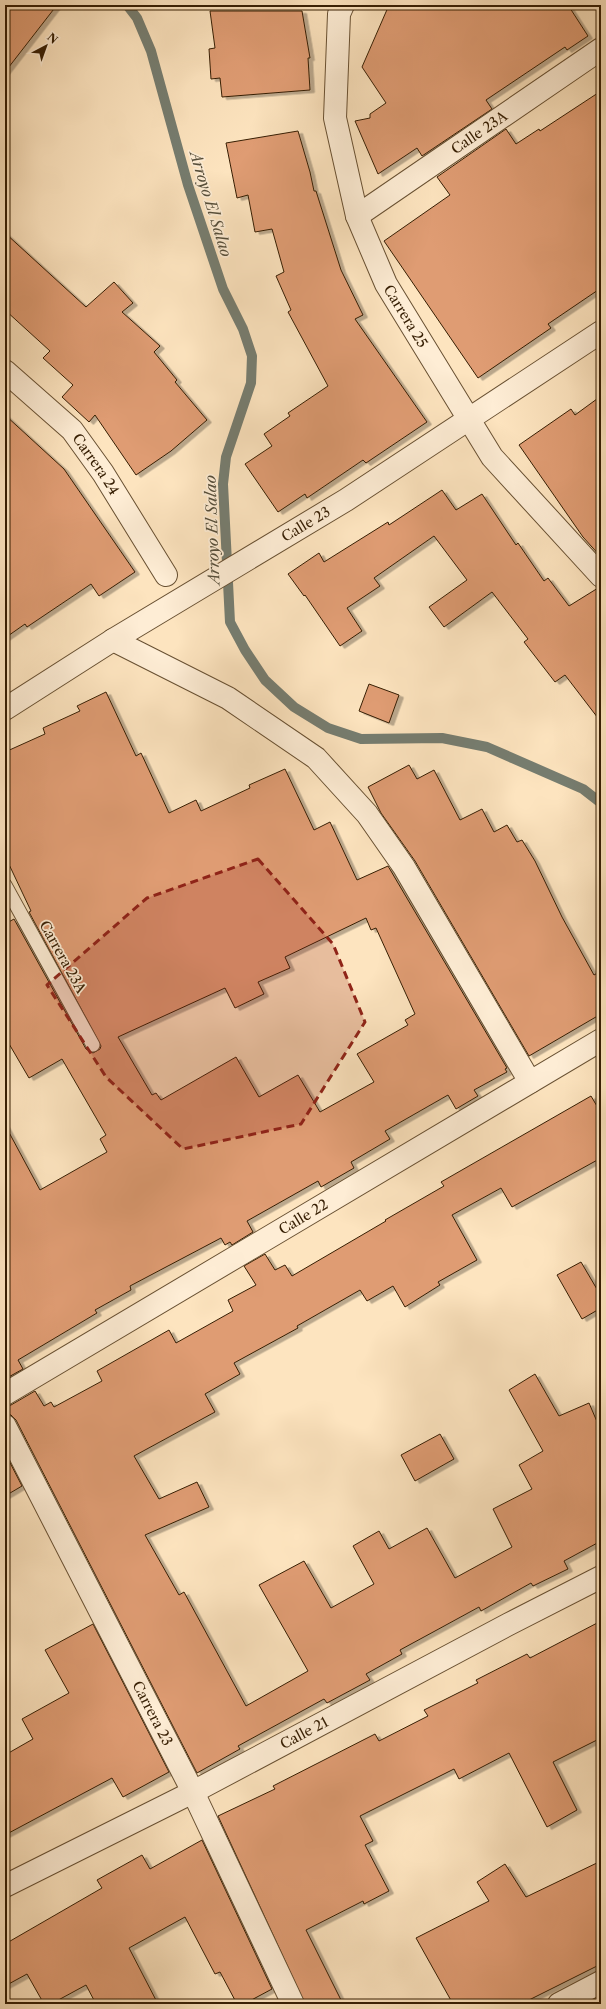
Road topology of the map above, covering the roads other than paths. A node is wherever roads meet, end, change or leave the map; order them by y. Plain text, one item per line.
1 (343, 5) edge
2 (601, 49) edge
3 (358, 216) junction
4 (601, 332) edge
5 (5, 371) edge
6 (469, 419) junction
7 (166, 575) dead end
8 (601, 576) edge
9 (113, 640) junction
10 (5, 709) edge
11 (5, 885) edge
12 (601, 1040) edge
13 (93, 1044) dead end
14 (530, 1082) junction
15 (5, 1394) edge
16 (5, 1426) edge
17 (601, 1577) edge
18 (193, 1792) junction
19 (5, 1886) edge
20 (601, 1982) edge
21 (293, 2004) edge
22 (559, 2004) edge

1 - 3 street, Carrera 25
2 - 3 street, Calle 23A
3 - 6 street, Carrera 25
4 - 6 street, Calle 23
5 - 7 street, Carrera 24
6 - 8 street, Carrera 25
6 - 9 street, Calle 23
9 - 10 street, Calle 23
9 - 14 street
11 - 13 lane, Carrera 23A
12 - 14 street, Calle 22
14 - 15 street, Calle 22
16 - 18 street, Carrera 23
17 - 18 street, Calle 21
18 - 19 street, Calle 21
18 - 21 street, Carrera 23
20 - 22 street

